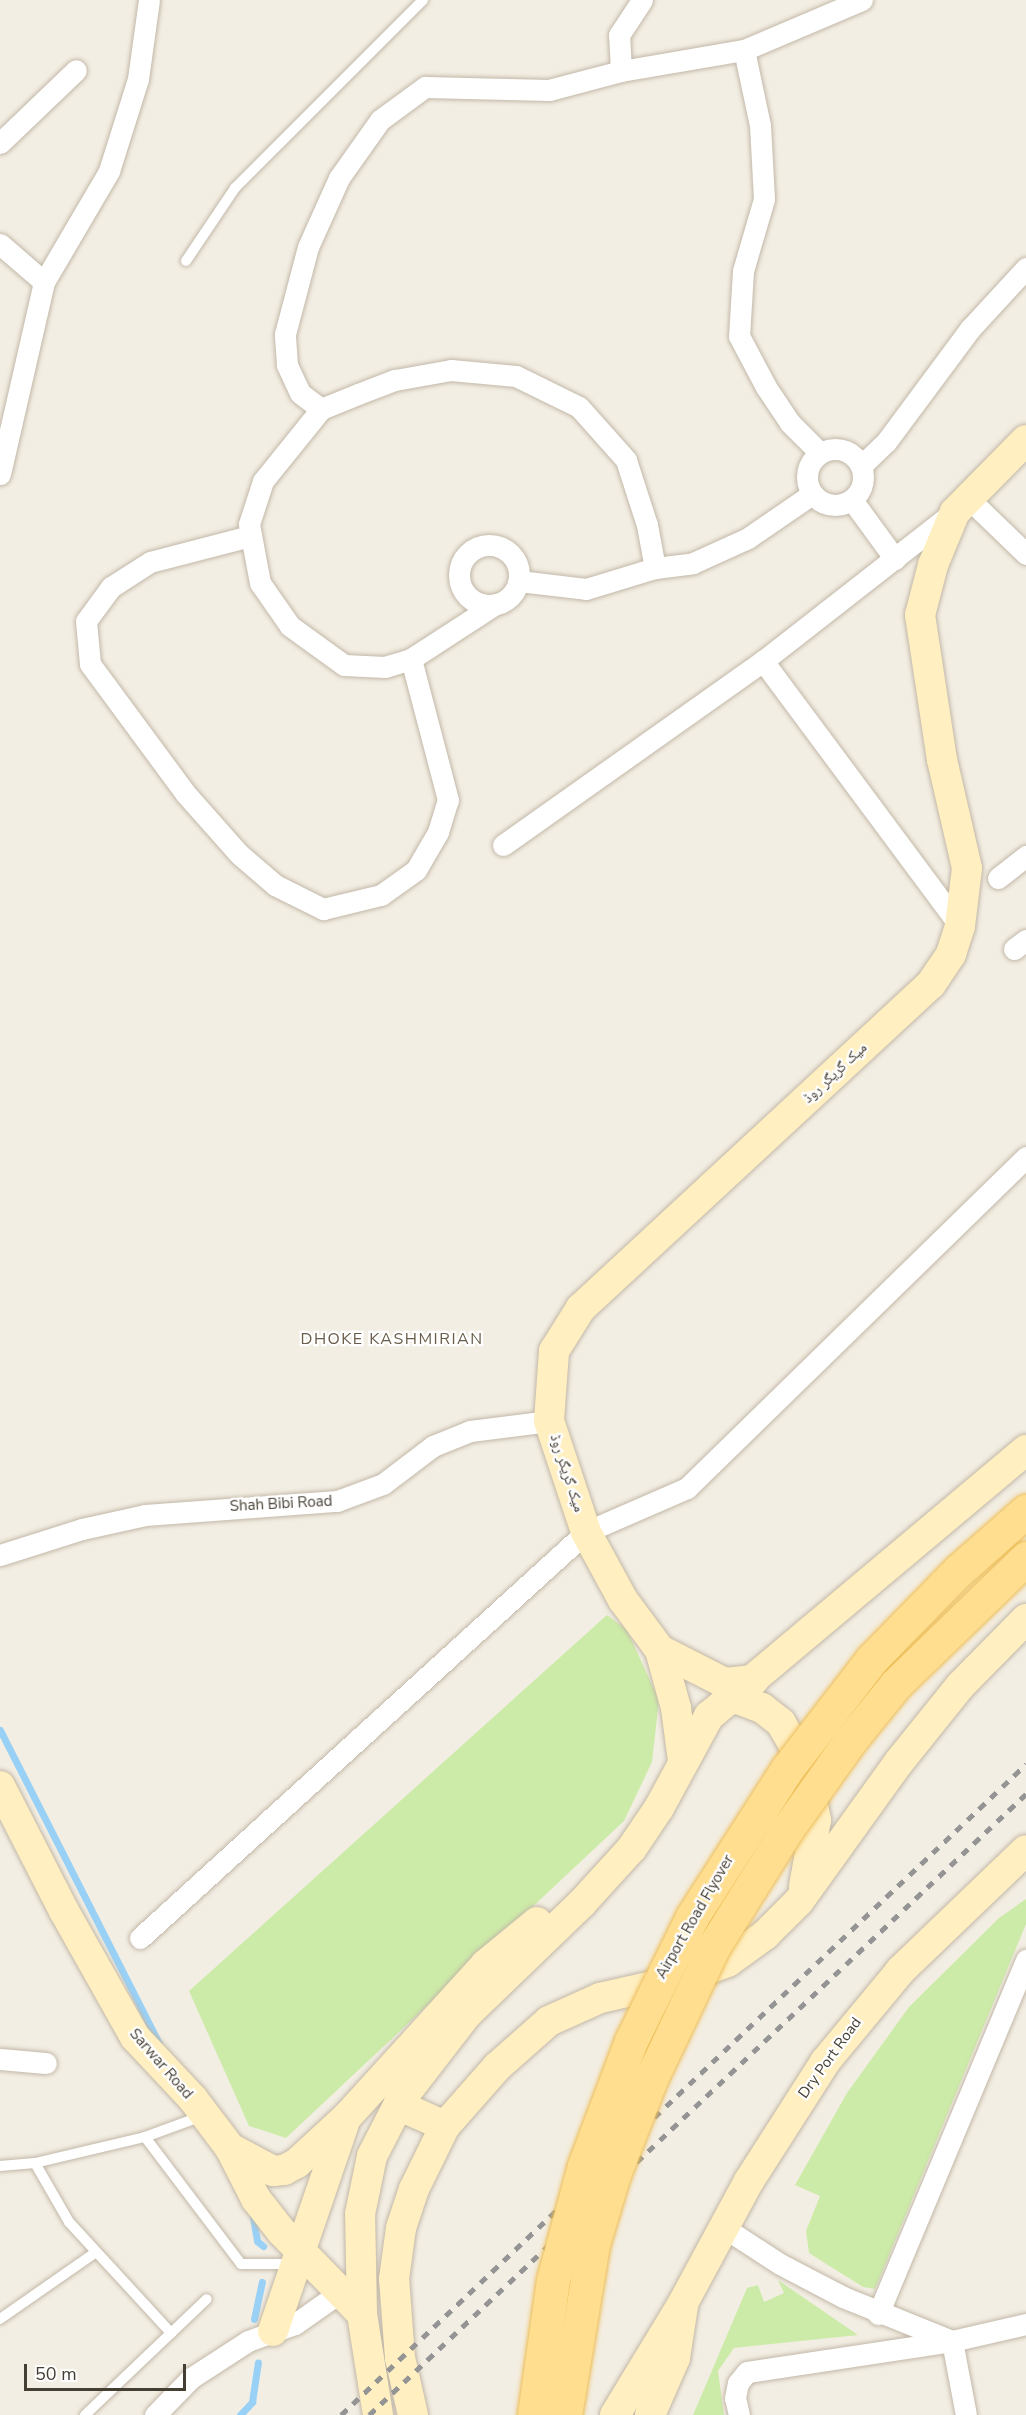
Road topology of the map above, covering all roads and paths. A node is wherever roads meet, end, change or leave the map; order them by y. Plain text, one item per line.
1 (149, 0) edge
2 (423, 0) edge
3 (642, 0) edge
4 (862, 0) edge
5 (744, 50) junction
6 (76, 70) dead end
7 (621, 71) junction
8 (0, 143) edge
9 (0, 244) edge
10 (186, 261) dead end
11 (1026, 268) edge
12 (44, 282) junction
13 (321, 409) junction
14 (1026, 440) edge
15 (820, 453) junction
16 (861, 466) junction
17 (0, 474) edge
18 (812, 494) junction
19 (852, 500) junction
20 (961, 505) junction
21 (250, 536) junction
22 (1026, 554) edge
23 (895, 559) junction
24 (655, 568) junction
25 (519, 581) junction
26 (494, 605) junction
27 (411, 659) junction
28 (763, 661) junction
29 (503, 845) dead end
30 (1026, 856) edge
31 (998, 879) dead end
32 (960, 926) junction
33 (1026, 1157) edge
34 (549, 1421) junction
35 (1026, 1450) edge
36 (1026, 1510) edge
37 (586, 1532) junction
38 (0, 1555) edge
39 (1026, 1558) edge
40 (1026, 1619) edge
41 (660, 1650) junction
42 (754, 1680) junction
43 (728, 1700) junction
44 (683, 1761) junction
45 (1, 1788) edge
46 (1026, 1850) edge
47 (610, 1873) junction
48 (799, 1901) junction
49 (140, 1938) dead end
50 (1026, 1960) edge
51 (0, 2059) edge
52 (46, 2063) dead end
53 (398, 2105) junction
54 (205, 2115) junction
55 (346, 2118) junction
56 (445, 2126) junction
57 (146, 2137) junction
58 (230, 2148) junction
59 (35, 2163) junction
60 (0, 2166) edge
61 (723, 2227) junction
62 (96, 2252) junction
63 (300, 2254) junction
64 (339, 2293) junction
65 (207, 2299) dead end
66 (683, 2303) junction
67 (362, 2314) junction
68 (878, 2314) junction
69 (0, 2319) edge
70 (1026, 2324) edge
71 (273, 2331) junction
72 (171, 2333) junction
73 (952, 2341) junction
74 (85, 2415) edge
75 (155, 2415) edge
76 (378, 2415) edge
77 (412, 2415) edge
78 (534, 2415) edge
79 (565, 2415) edge
80 (615, 2415) edge
81 (650, 2415) edge
82 (739, 2415) edge
83 (966, 2415) edge

1 - 12 street
2 - 10 lane
3 - 7 street
4 - 5 street
5 - 7 street
5 - 15 street
6 - 8 street
7 - 13 street
9 - 12 street
11 - 16 street
12 - 17 street
13 - 21 street
13 - 24 street
14 - 20 street, میک گریگر روڈ
15 - 16 street
15 - 18 street
16 - 19 street
18 - 19 street
18 - 24 street
19 - 23 street
20 - 22 street
20 - 23 street
20 - 32 street, میک گریگر روڈ
21 - 27 street
21 - 27 street
23 - 28 street
24 - 25 street
25 - 26 street
25 - 26 street
26 - 27 street
28 - 29 street
28 - 32 street
30 - 31 street
32 - 34 street, میک گریگر روڈ
33 - 37 street
34 - 37 street, میک گریگر روڈ
34 - 38 street, Shah Bibi Road
35 - 42 street
36 - 78 main road, Airport Road Flyover, bridge
37 - 41 street, میک گریگر روڈ
37 - 49 street
39 - 79 main road, Airport Road Flyover, bridge
40 - 48 street
41 - 42 street, میک گریگر روڈ
41 - 44 street, میک گریگر روڈ
42 - 43 street
43 - 44 street
43 - 48 street
44 - 47 street
45 - 54 street, Sarwar Road
46 - 61 street, Dry Port Road
47 - 53 street
47 - 55 street
48 - 56 street
50 - 68 street
51 - 52 street
53 - 56 street
53 - 67 street
54 - 57 lane
54 - 58 street, Sarwar Road
55 - 58 street
55 - 63 street
56 - 77 street
57 - 59 lane
57 - 63 lane
58 - 63 street, Sarwar Road
59 - 60 lane
59 - 62 lane
61 - 66 street, Dry Port Road
61 - 68 street
62 - 69 lane
62 - 72 lane
63 - 64 street, Sarwar Road
63 - 71 street
64 - 67 street, Sarwar Road
64 - 71 street
65 - 72 lane
66 - 80 street, Dry Port Road
66 - 81 street
67 - 76 street
68 - 73 street
70 - 73 street
71 - 75 street
72 - 74 lane
73 - 82 street
73 - 83 street

